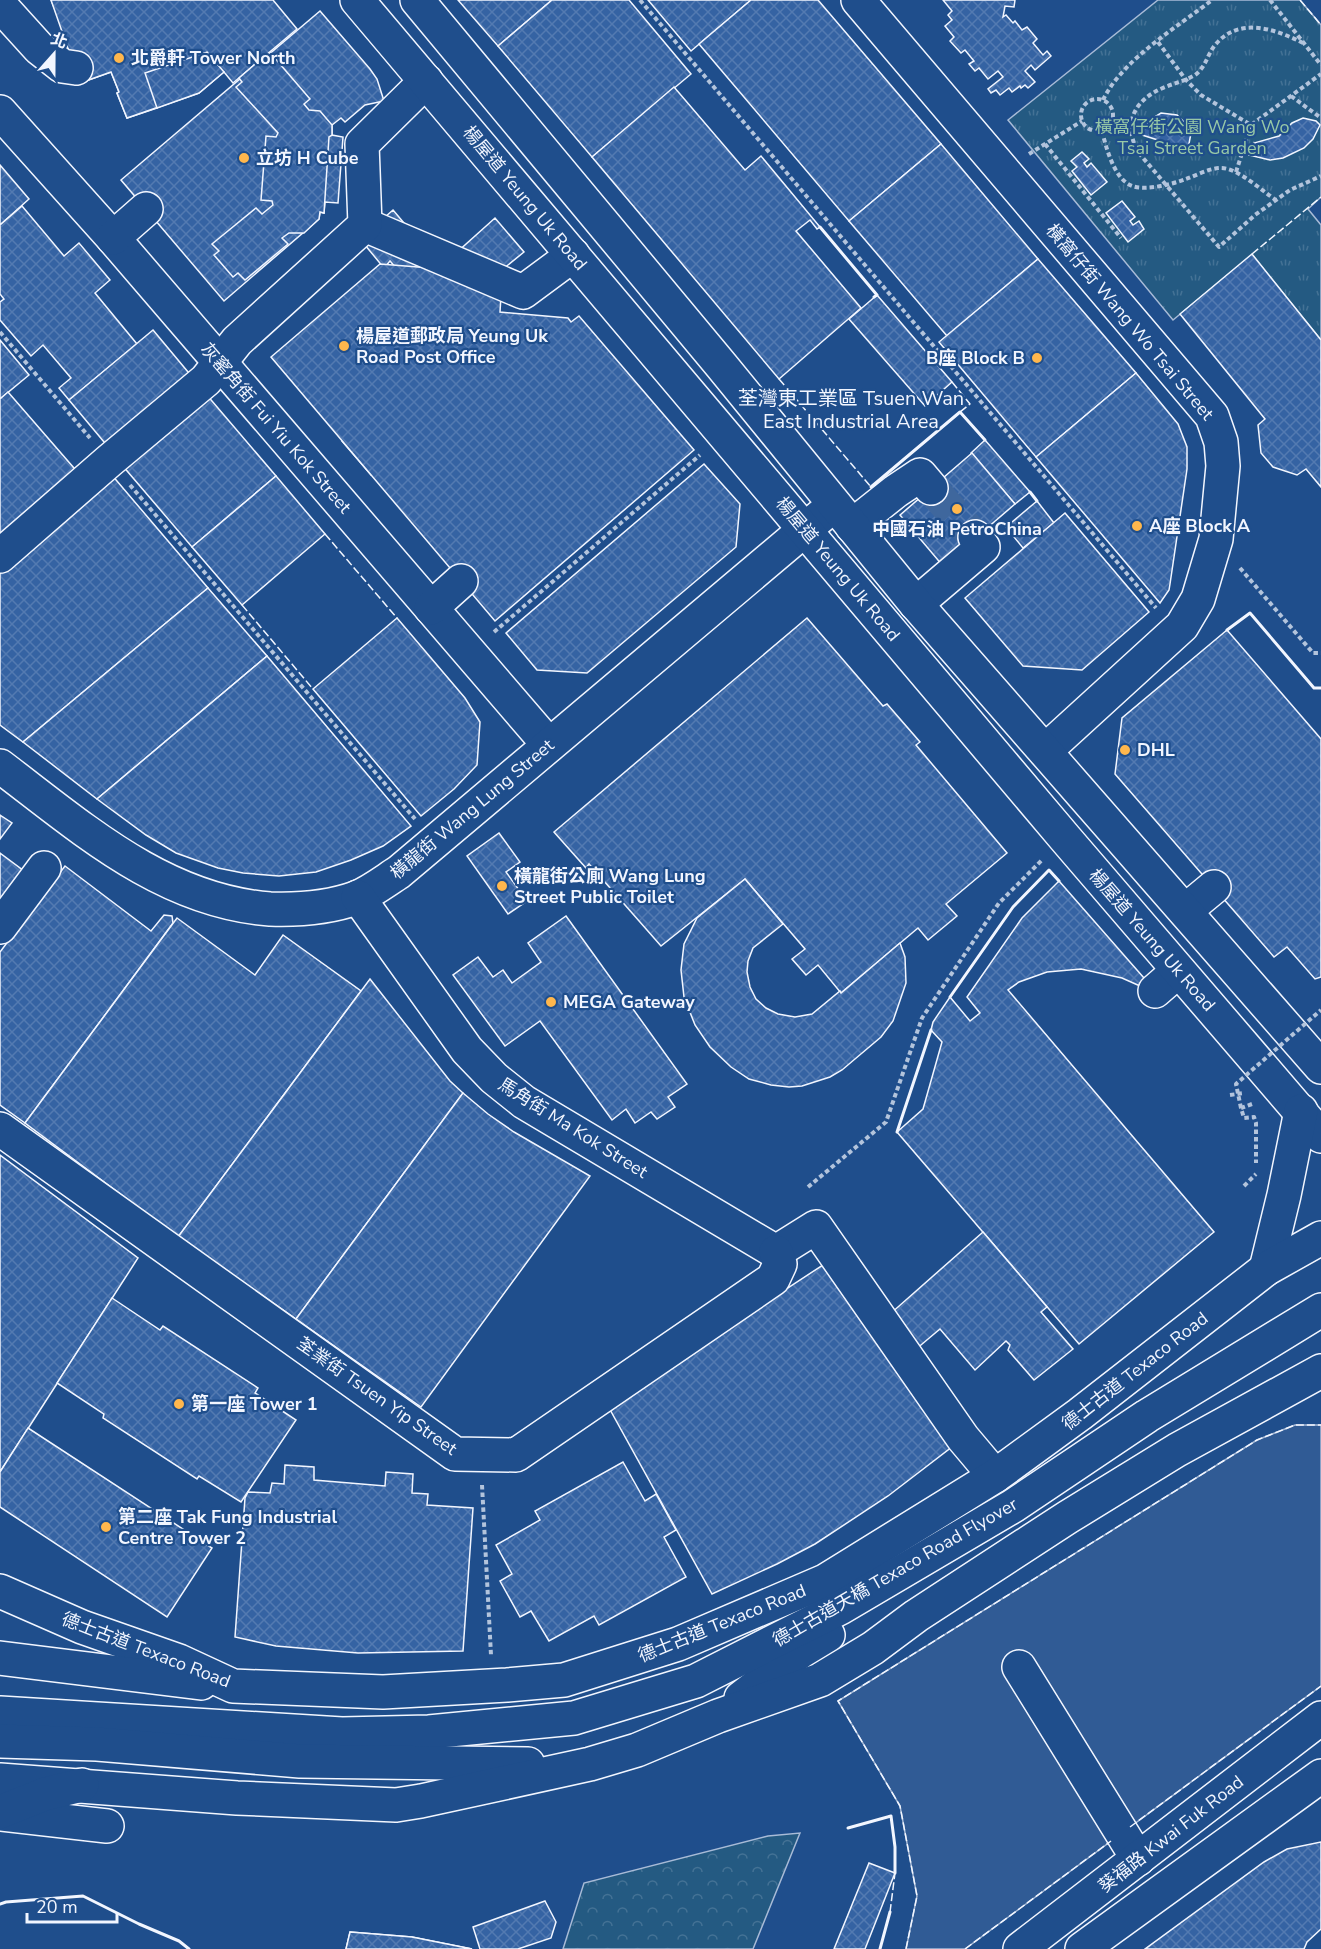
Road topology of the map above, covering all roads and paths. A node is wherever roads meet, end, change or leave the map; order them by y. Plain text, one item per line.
1 (357, 0) edge
2 (417, 0) edge
3 (640, 0) edge
4 (858, 0) edge
5 (1212, 0) edge
6 (1270, 0) edge
7 (0, 5) edge
8 (1158, 42) junction
9 (1303, 43) junction
10 (1321, 65) edge
11 (76, 68) dead end
12 (1321, 74) edge
13 (1186, 80) junction
14 (426, 81) junction
15 (1292, 96) junction
16 (1103, 100) junction
17 (0, 112) edge
18 (1321, 118) edge
19 (1082, 121) junction
20 (1251, 125) junction
21 (1102, 131) junction
22 (1044, 144) junction
23 (1024, 157) dead end
24 (1236, 172) junction
25 (1321, 176) edge
26 (1167, 186) junction
27 (1276, 200) junction
28 (146, 209) dead end
29 (365, 225) junction
30 (113, 238) junction
31 (1121, 238) dead end
32 (573, 255) junction
33 (0, 332) edge
34 (220, 363) junction
35 (707, 449) dead end
36 (109, 461) junction
37 (931, 488) tunnel mouth
38 (843, 516) junction
39 (804, 530) junction
40 (975, 537) dead end
41 (0, 556) edge
42 (1234, 561) dead end
43 (461, 581) dead end
44 (916, 604) junction
45 (431, 608) junction
46 (1160, 613) dead end
47 (488, 637) dead end
48 (1321, 652) edge
49 (549, 746) junction
50 (1045, 751) junction
51 (0, 766) edge
52 (422, 826) dead end
53 (1048, 853) dead end
54 (44, 868) dead end
55 (1214, 888) dead end
56 (358, 897) junction
57 (1185, 911) junction
58 (0, 927) edge
59 (1321, 1010) edge
60 (1308, 1039) edge
61 (1321, 1066) edge
62 (1253, 1104) dead end
63 (1241, 1108) junction
64 (1301, 1111) junction
65 (0, 1129) edge
66 (1321, 1136) edge
67 (808, 1186) dead end
68 (1244, 1186) dead end
69 (1321, 1238) edge
70 (776, 1252) junction
71 (1266, 1269) junction
72 (1321, 1310) edge
73 (1321, 1334) edge
74 (1321, 1372) edge
75 (1153, 1425) junction
76 (481, 1455) junction
77 (995, 1476) junction
78 (0, 1592) edge
79 (491, 1657) dead end
80 (0, 1658) edge
81 (1019, 1667) dead end
82 (564, 1680) junction
83 (233, 1686) junction
84 (0, 1713) edge
85 (718, 1716) junction
86 (1321, 1718) edge
87 (429, 1732) junction
88 (0, 1741) edge
89 (590, 1764) junction
90 (1321, 1776) edge
91 (0, 1780) edge
92 (82, 1785) junction
93 (0, 1813) edge
94 (107, 1826) dead end
95 (1138, 1858) junction
96 (1020, 1949) edge
97 (1082, 1949) edge

1 - 14 main road, 楊屋道 Yeung Uk Road
2 - 38 main road, 楊屋道 Yeung Uk Road
3 - 46 path
4 - 50 main road, 橫窩仔街 Wang Wo Tsai Street
5 - 8 path
6 - 9 path
7 - 11 main road
8 - 13 path
8 - 16 path
9 - 10 path
9 - 13 path
12 - 15 path
13 - 20 path
13 - 26 path
14 - 29 main road
14 - 32 main road, 楊屋道 Yeung Uk Road
15 - 18 path
15 - 20 path
16 - 19 path
16 - 21 path
17 - 30 main road, 灰窰角街 Fui Yiu Kok Street
19 - 21 path
19 - 22 path
20 - 24 path
21 - 26 path
22 - 23 path
22 - 31 path
24 - 26 path
24 - 27 path
25 - 27 path
26 - 27 path
28 - 30 main road
29 - 32 main road
29 - 34 main road
30 - 34 main road, 灰窰角街 Fui Yiu Kok Street
32 - 39 main road, 楊屋道 Yeung Uk Road
33 - 36 path
34 - 36 main road
34 - 45 main road, 灰窰角街 Fui Yiu Kok Street
35 - 47 path
36 - 41 main road
36 - 52 path
37 - 38 main road, 橫龍街 Wang Lung Street
38 - 39 main road, 橫龍街 Wang Lung Street
38 - 44 main road, 楊屋道 Yeung Uk Road
39 - 49 main road, 橫龍街 Wang Lung Street
39 - 64 main road, 楊屋道 Yeung Uk Road
40 - 44 main road
42 - 48 path
43 - 45 main road
44 - 50 main road, 楊屋道 Yeung Uk Road
45 - 49 main road, 灰窰角街 Fui Yiu Kok Street
49 - 56 main road, 橫龍街 Wang Lung Street
50 - 57 main road, 楊屋道 Yeung Uk Road
51 - 56 main road, 橫龍街 Wang Lung Street
53 - 67 path
54 - 58 main road
55 - 57 main road
56 - 70 main road, 馬角街 Ma Kok Street
57 - 60 main road, 楊屋道 Yeung Uk Road
59 - 63 path, bridge
60 - 61 main road, 楊屋道 Yeung Uk Road
62 - 63 path
63 - 68 path
64 - 66 main road, 楊屋道 Yeung Uk Road
64 - 71 main road
65 - 76 main road, 荃業街 Tsuen Yip Street
69 - 71 main road, 德士古道 Texaco Road
70 - 76 main road, 荃業街 Tsuen Yip Street
70 - 77 main road
71 - 77 main road, 德士古道 Texaco Road
72 - 75 main road, 德士古道天橋 Texaco Road Flyover
73 - 75 main road, 德士古道天橋 Texaco Road Flyover
74 - 85 main road
75 - 85 main road, 德士古道天橋 Texaco Road Flyover
75 - 87 main road, 德士古道天橋 Texaco Road Flyover
76 - 79 path
77 - 82 main road, 德士古道 Texaco Road
78 - 83 main road, 德士古道 Texaco Road
80 - 83 main road
81 - 95 main road
82 - 83 main road, 德士古道 Texaco Road
82 - 87 main road
84 - 87 main road
85 - 89 main road
86 - 95 main road, 葵福路 Kwai Fuk Road
88 - 89 main road
89 - 92 main road
90 - 97 main road
91 - 92 main road
92 - 93 main road
93 - 94 main road
95 - 96 main road, 葵福路 Kwai Fuk Road

